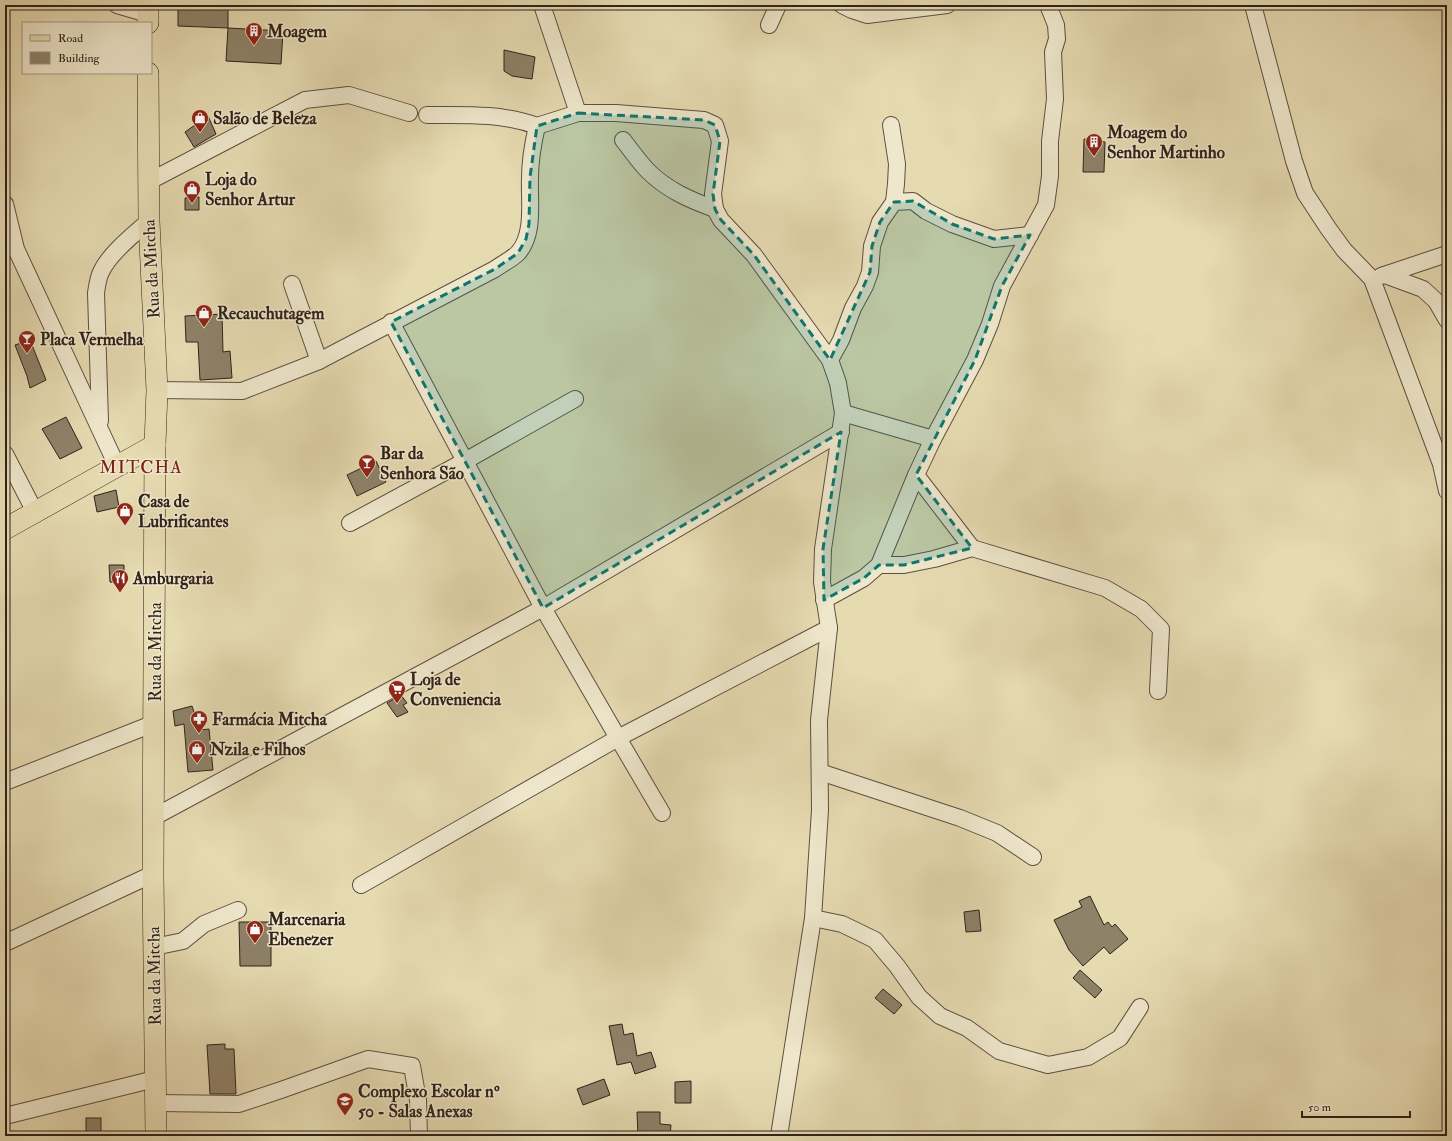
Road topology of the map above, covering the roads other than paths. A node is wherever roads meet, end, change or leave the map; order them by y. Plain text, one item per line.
1 (117, 5) edge
2 (542, 5) edge
3 (778, 5) edge
4 (842, 5) edge
5 (947, 5) edge
6 (1048, 5) edge
7 (1253, 5) edge
8 (148, 14) edge
9 (769, 25) dead end
10 (148, 74) edge
11 (409, 113) dead end
12 (578, 113) junction
13 (427, 115) dead end
14 (890, 125) dead end
15 (537, 126) junction
16 (623, 140) dead end
17 (148, 182) junction
18 (894, 202) junction
19 (5, 204) edge
20 (715, 209) junction
21 (149, 221) junction
22 (1030, 235) junction
23 (1447, 254) edge
24 (1378, 277) junction
25 (292, 284) dead end
26 (1447, 320) edge
27 (391, 322) junction
28 (830, 360) junction
29 (319, 361) junction
30 (157, 390) junction
31 (575, 399) dead end
32 (843, 413) junction
33 (100, 430) junction
34 (841, 432) junction
35 (933, 439) junction
36 (155, 445) junction
37 (5, 454) edge
38 (465, 461) junction
39 (1444, 462) edge
40 (117, 466) junction
41 (916, 475) junction
42 (1447, 490) edge
43 (35, 512) junction
44 (350, 524) dead end
45 (5, 529) edge
46 (972, 548) junction
47 (879, 565) junction
48 (824, 600) junction
49 (543, 608) junction
50 (829, 628) junction
51 (1158, 691) dead end
52 (155, 723) junction
53 (618, 738) junction
54 (820, 772) junction
55 (5, 782) edge
56 (662, 813) dead end
57 (154, 817) junction
58 (1034, 857) dead end
59 (153, 874) junction
60 (361, 886) dead end
61 (238, 910) dead end
62 (814, 918) junction
63 (5, 943) edge
64 (154, 947) junction
65 (1140, 1007) dead end
66 (155, 1079) junction
67 (156, 1104) junction
68 (5, 1116) edge
69 (156, 1136) edge
70 (419, 1136) edge
71 (779, 1136) edge

1 - 8 street
2 - 12 street
3 - 9 street
4 - 5 street
6 - 22 street
7 - 24 street
10 - 17 main road, Rua da Mitcha
11 - 17 street
12 - 15 street
12 - 20 street
13 - 15 street
14 - 18 street
15 - 27 street
16 - 20 street
17 - 21 main road, Rua da Mitcha
18 - 22 street
18 - 28 street
19 - 33 street
20 - 28 street
21 - 30 main road, Rua da Mitcha
21 - 33 street
22 - 35 street
23 - 24 street
24 - 26 street
24 - 39 street
25 - 29 street
27 - 29 street
27 - 38 street
28 - 32 street
29 - 30 street
30 - 36 main road, Rua da Mitcha
31 - 38 street
32 - 34 street
32 - 35 street
33 - 40 street
34 - 48 street
34 - 49 street
35 - 41 street
36 - 40 main road
36 - 52 main road, Rua da Mitcha
37 - 43 street
38 - 44 street
38 - 49 street
39 - 42 street
40 - 43 main road
41 - 46 street
41 - 47 street
43 - 45 main road
46 - 47 street
46 - 51 street
47 - 48 street
48 - 50 street
49 - 53 street
49 - 57 street
50 - 53 street
50 - 54 street
52 - 55 street
52 - 57 main road, Rua da Mitcha
53 - 56 street
53 - 60 street
54 - 58 street
54 - 62 street
57 - 59 main road, Rua da Mitcha
59 - 63 street
59 - 64 main road, Rua da Mitcha
61 - 64 street
62 - 65 street
62 - 71 street
64 - 66 main road, Rua da Mitcha
66 - 67 main road, Rua da Mitcha
66 - 68 street
67 - 69 main road, Rua da Mitcha
67 - 70 street

